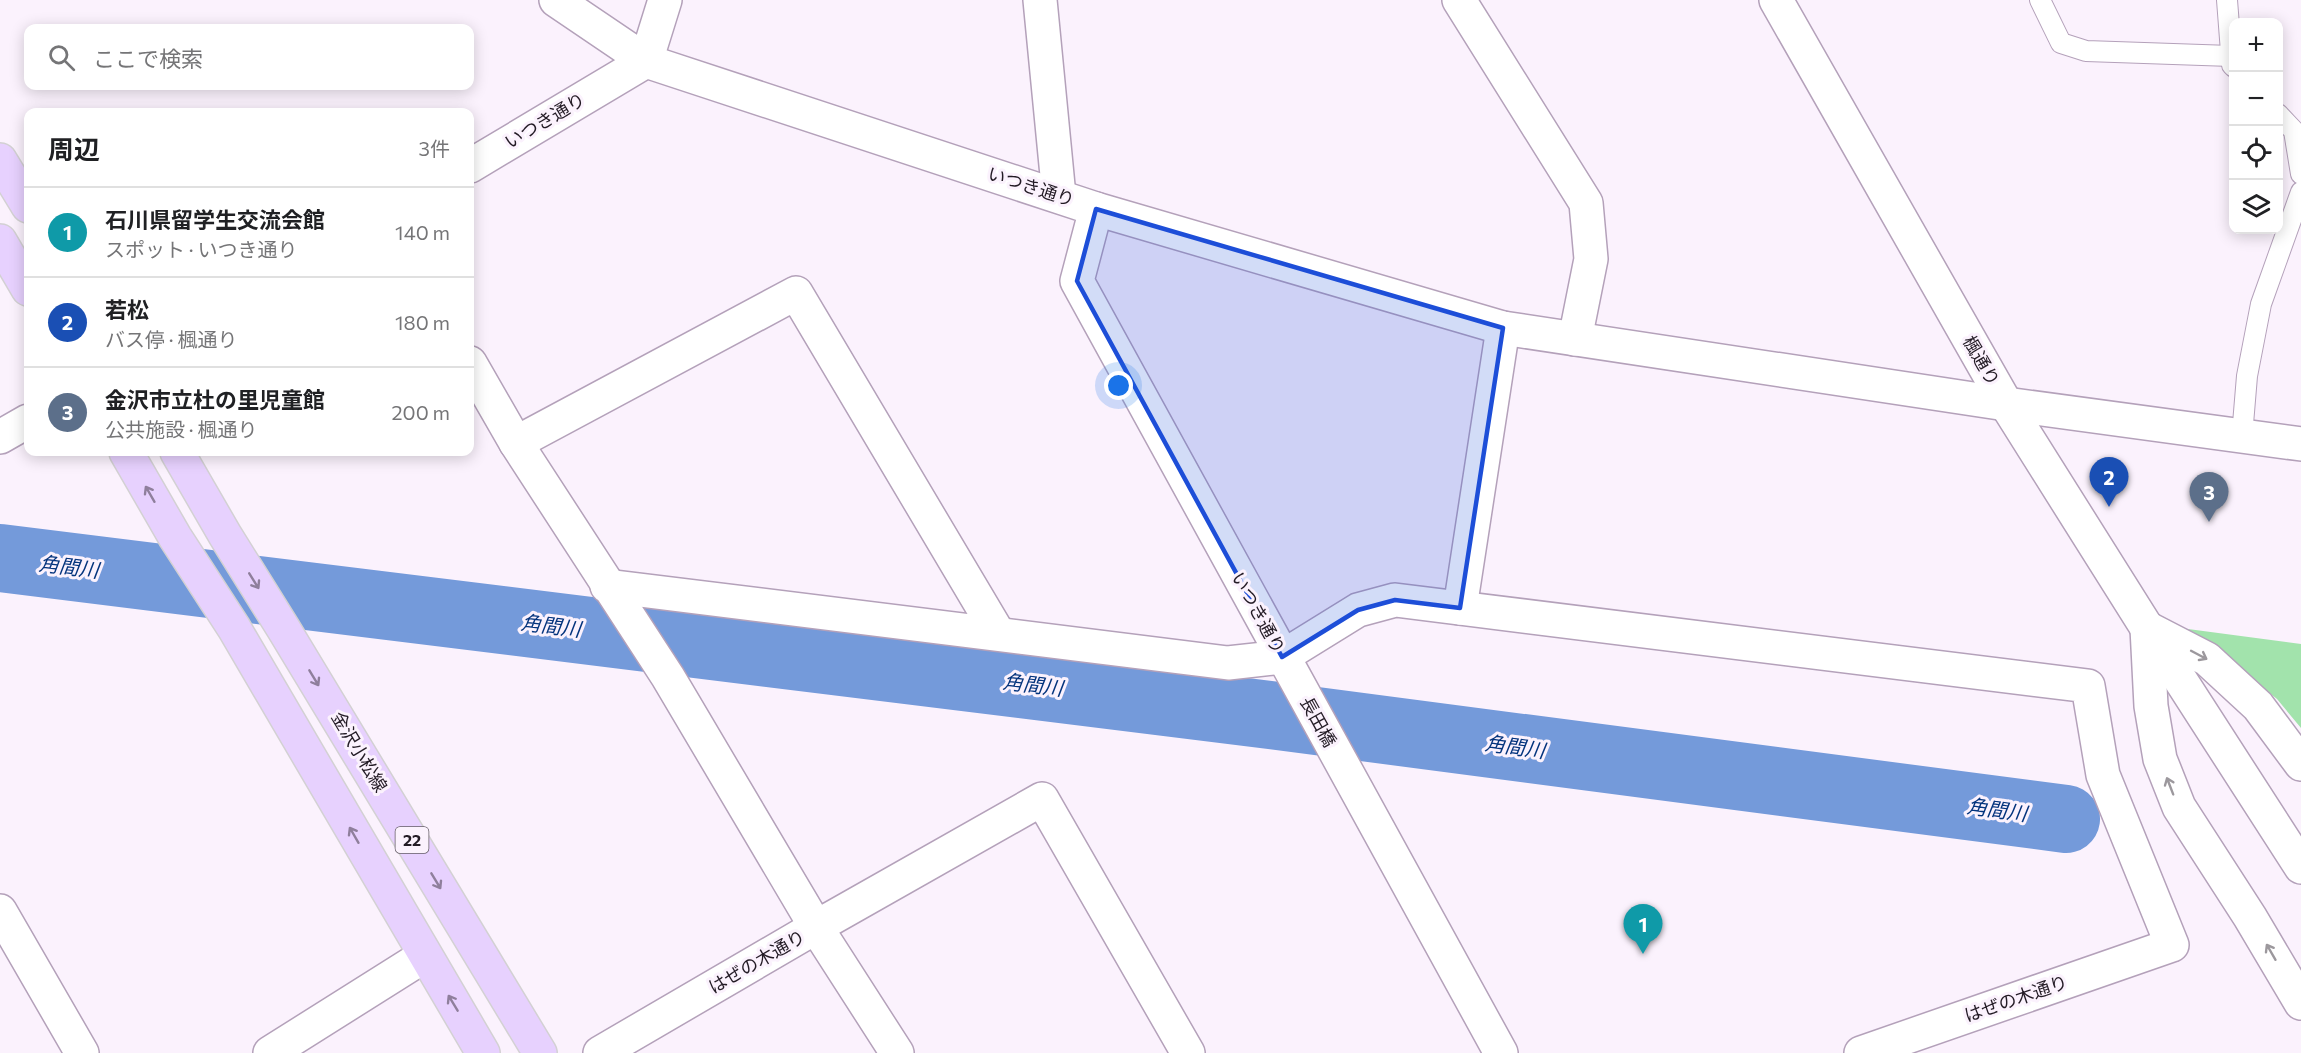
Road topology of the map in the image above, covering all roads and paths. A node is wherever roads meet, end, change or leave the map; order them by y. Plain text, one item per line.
1 (556, 0) edge
2 (665, 0) edge
3 (1040, 0) edge
4 (1459, 0) edge
5 (1776, 0) edge
6 (2040, 0) edge
7 (2227, 0) edge
8 (2229, 24) edge
9 (645, 61) junction
10 (2229, 61) edge
11 (2283, 119) edge
12 (0, 160) edge
13 (474, 164) edge
14 (2301, 174) edge
15 (2301, 192) edge
16 (1059, 196) junction
17 (24, 199) edge
18 (1096, 209) junction
19 (0, 241) edge
20 (24, 282) edge
21 (1503, 328) junction
22 (1575, 339) junction
23 (474, 370) edge
24 (2006, 404) junction
25 (24, 423) edge
26 (2242, 436) junction
27 (0, 437) edge
28 (516, 442) junction
29 (2301, 444) edge
30 (128, 456) edge
31 (179, 456) edge
32 (615, 597) junction
33 (1460, 608) junction
34 (2147, 628) junction
35 (998, 633) junction
36 (1282, 657) junction
37 (1301, 691) joint
38 (2301, 764) edge
39 (2301, 867) edge
40 (0, 911) edge
41 (816, 927) junction
42 (424, 956) junction
43 (2301, 1003) edge
44 (82, 1053) edge
45 (270, 1053) edge
46 (483, 1053) edge
47 (540, 1053) edge
48 (600, 1053) edge
49 (897, 1053) edge
50 (1188, 1053) edge
51 (1501, 1053) edge
52 (1861, 1053) edge

1 - 9 street
2 - 9 street
3 - 16 street
4 - 22 street
5 - 24 street, 楓通り
6 - 10 lane
7 - 8 lane
9 - 13 street, いつき通り
9 - 16 street, いつき通り
11 - 14 lane
12 - 17 main road
15 - 26 lane
16 - 18 street, いつき通り
18 - 21 street
18 - 36 street, いつき通り
19 - 20 main road
21 - 22 street
21 - 33 street
22 - 24 street
23 - 28 street
24 - 26 street
24 - 34 street, 楓通り
25 - 27 street
26 - 29 street
28 - 32 street
28 - 35 street
42 -> 30 main road, 22
31 -> 47 main road, 金沢小松線 / 22
32 - 35 street
32 - 41 street
33 - 36 street
33 - 52 street, はぜの木通り
34 -> 38 street
34 - 39 street, 楓通り
43 -> 34 street
35 - 36 street
36 - 37 street, いつき通り
37 - 51 street, 長田橋
40 - 44 street
41 - 48 street, はぜの木通り
41 - 49 street, はぜの木通り
41 - 50 street
42 - 45 street
46 -> 42 main road, 22

